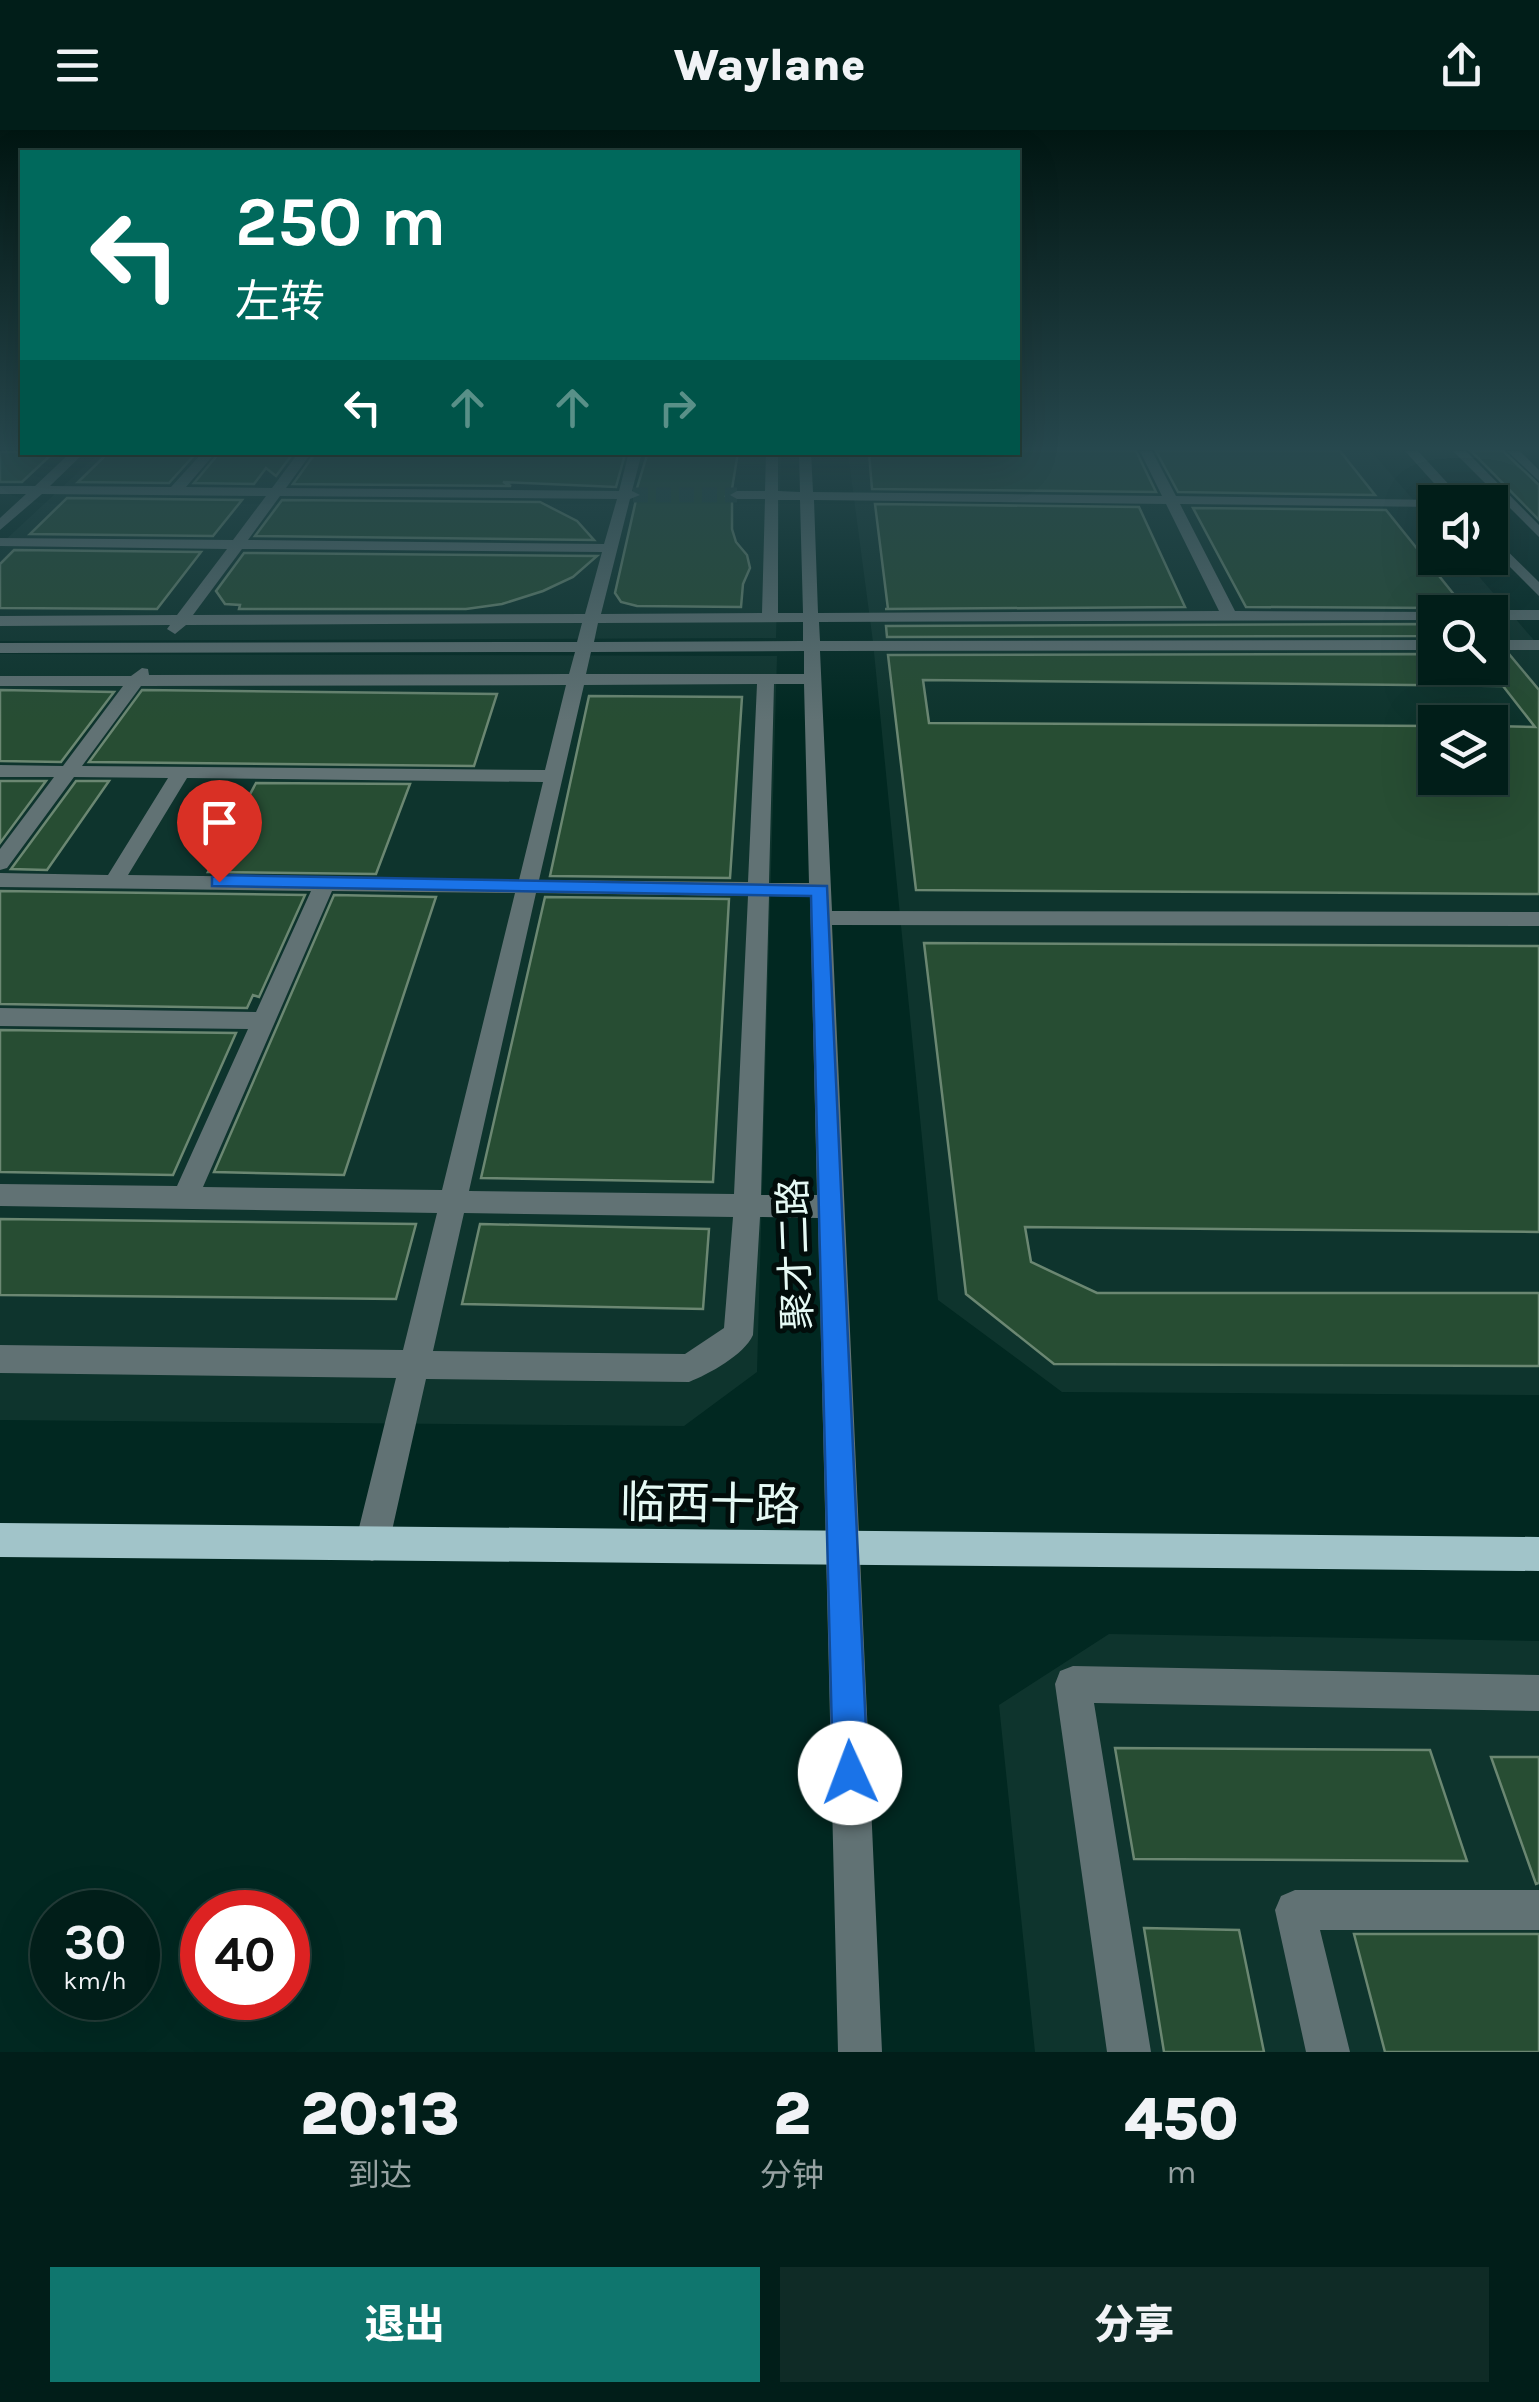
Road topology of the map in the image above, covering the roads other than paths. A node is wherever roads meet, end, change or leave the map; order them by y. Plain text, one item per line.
1 (241, 541) edge
2 (614, 541) edge
3 (771, 541) edge
4 (808, 541) edge
5 (1192, 541) edge
6 (0, 542) edge
7 (239, 544) junction
8 (612, 548) junction
9 (1508, 558) edge
10 (1539, 592) edge
11 (1229, 615) junction
12 (1418, 615) edge
13 (1508, 615) edge
14 (1539, 615) edge
15 (592, 616) junction
16 (770, 616) junction
17 (810, 616) junction
18 (183, 620) junction
19 (0, 621) edge
20 (1508, 644) edge
21 (1539, 644) edge
22 (1418, 645) edge
23 (584, 646) junction
24 (812, 646) junction
25 (0, 648) edge
26 (161, 648) junction
27 (576, 679) junction
28 (766, 679) junction
29 (813, 679) junction
30 (137, 680) junction
31 (0, 681) edge
32 (0, 771) edge
33 (68, 772) junction
34 (181, 773) junction
35 (554, 776) junction
36 (0, 863) edge
37 (0, 880) edge
38 (114, 881) junction
39 (324, 882) junction
40 (527, 888) junction
41 (758, 890) junction
42 (821, 904) junction
43 (1539, 919) edge
44 (0, 1017) edge
45 (264, 1021) junction
46 (0, 1195) edge
47 (185, 1198) junction
48 (453, 1202) junction
49 (747, 1206) junction
50 (831, 1207) junction
51 (0, 1359) edge
52 (415, 1362) junction
53 (0, 1540) edge
54 (372, 1544) junction
55 (843, 1549) junction
56 (1539, 1554) edge
57 (1539, 1694) edge
58 (1539, 1910) edge
59 (860, 2052) edge
60 (1129, 2052) edge
61 (1328, 2052) edge

1 - 7 street
2 - 8 street
3 - 16 street
4 - 17 street, 聚才二路
5 - 11 street
6 - 7 street
7 - 8 street
7 - 18 street
8 - 15 street
9 - 10 street
11 - 12 street
11 - 17 street
13 - 14 street
15 - 16 street
15 - 18 street
15 - 23 street
16 - 17 street
17 - 24 street, 聚才二路
18 - 19 street
18 - 26 street
20 - 21 street
22 - 24 street
23 - 24 street
23 - 26 street
23 - 27 street
24 - 29 street, 聚才二路
25 - 26 street
26 - 30 street
27 - 28 street
27 - 30 street
27 - 35 street
28 - 29 street
28 - 41 street
29 - 42 street, 聚才二路
30 - 31 street
30 - 33 street
32 - 33 street
33 - 34 street
33 - 36 street
34 - 35 street
34 - 38 street
35 - 40 street
37 - 38 street
38 - 39 street
39 - 40 street
39 - 45 street
40 - 41 street
40 - 48 street
41 - 42 street
41 - 49 street
42 - 43 street
42 - 50 street, 聚才二路
44 - 45 street
45 - 47 street
46 - 47 street
47 - 48 street
48 - 49 street
48 - 52 street
49 - 50 street
49 - 52 street
50 - 55 street, 聚才二路
51 - 52 street
52 - 54 street
53 - 54 main road, 临西十路
54 - 55 main road, 临西十路
55 - 56 main road, 临西十路
55 - 59 street, 聚才二路
57 - 60 street
58 - 61 street

